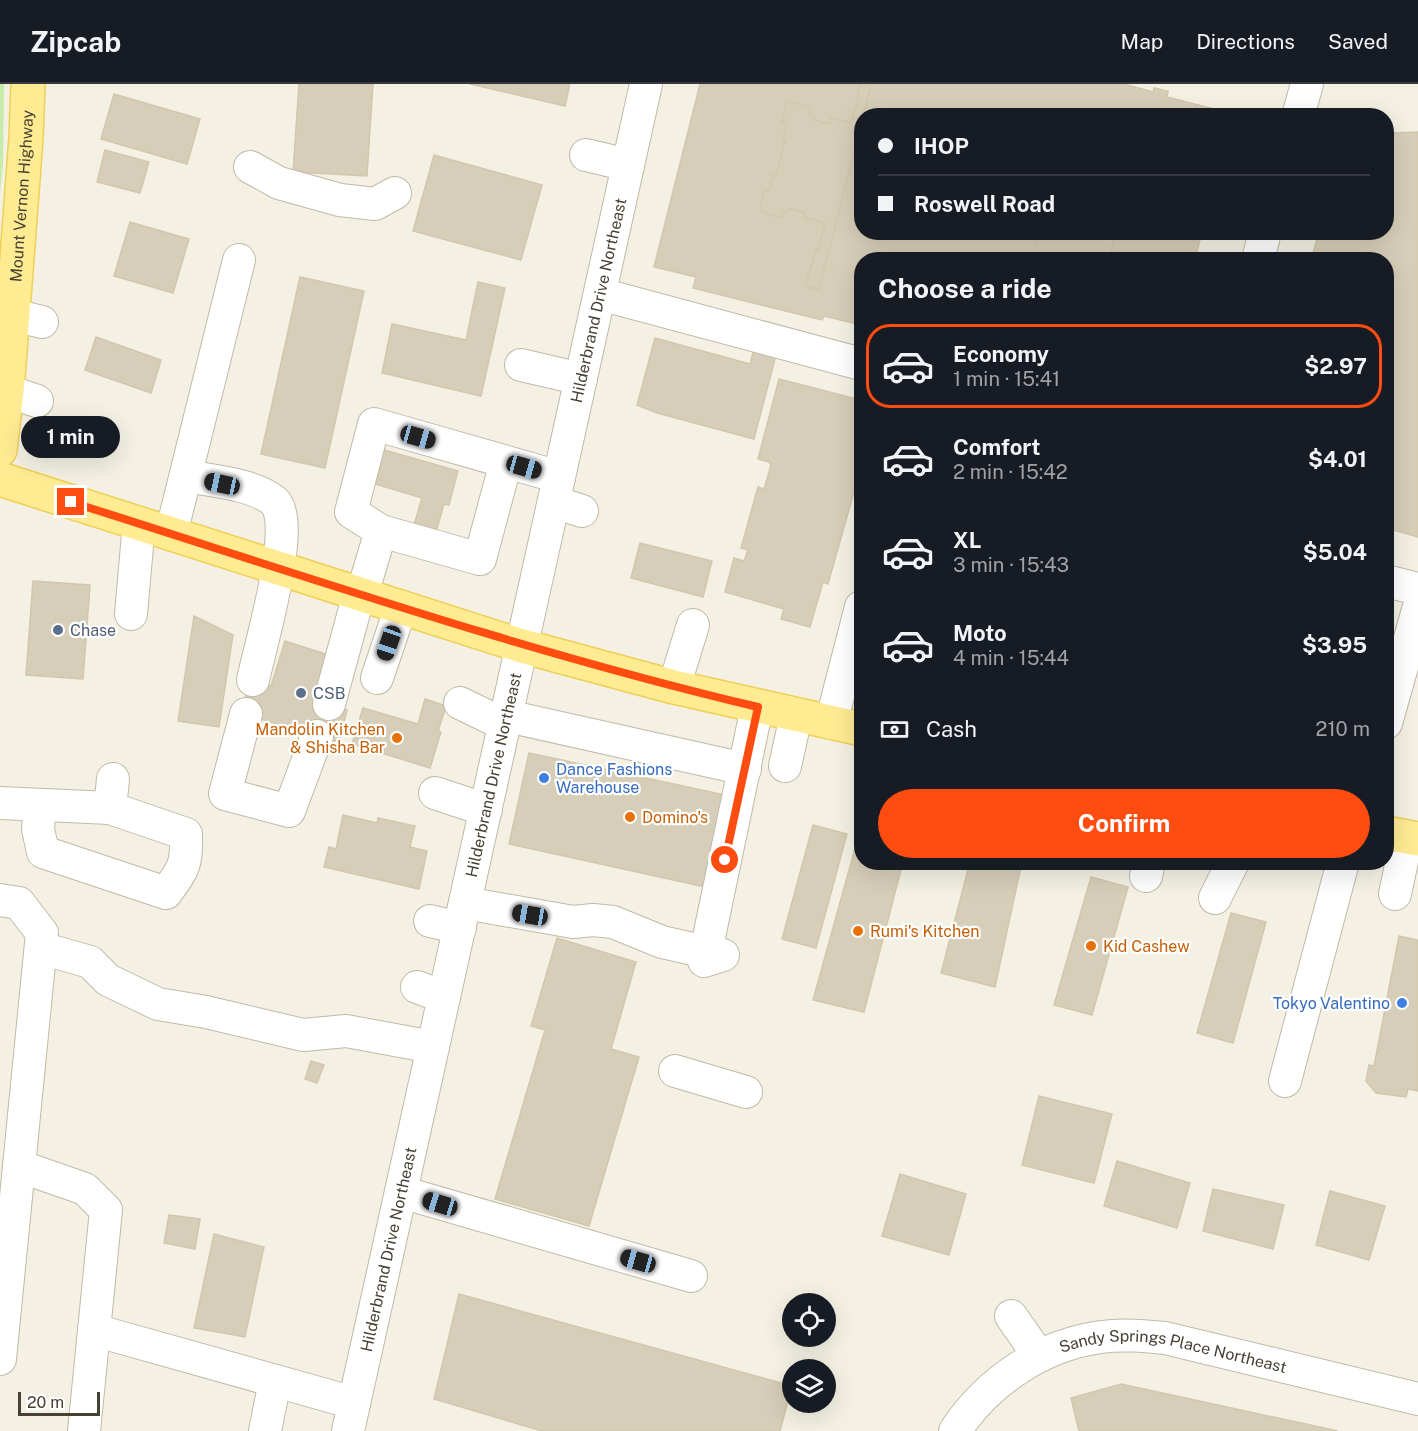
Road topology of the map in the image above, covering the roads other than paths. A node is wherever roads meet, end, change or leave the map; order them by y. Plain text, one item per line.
1 (28, 84) edge
2 (646, 84) edge
3 (1307, 84) edge
4 (1300, 108) edge
5 (586, 155) dead end
6 (628, 165) junction
7 (250, 167) dead end
8 (395, 193) dead end
9 (239, 260) dead end
10 (600, 294) junction
11 (854, 362) edge
12 (521, 365) dead end
13 (581, 380) junction
14 (0, 450) edge
15 (506, 462) junction
16 (186, 476) junction
17 (0, 479) edge
18 (565, 497) junction
19 (139, 523) junction
20 (381, 531) junction
21 (171, 534) junction
22 (279, 568) junction
23 (1394, 582) edge
24 (1418, 589) edge
25 (360, 594) junction
26 (401, 607) junction
27 (1418, 610) edge
28 (131, 614) dead end
29 (693, 625) dead end
30 (522, 646) junction
31 (854, 663) edge
32 (377, 678) dead end
33 (253, 680) dead end
34 (674, 687) junction
35 (1394, 695) edge
36 (460, 703) dead end
37 (329, 704) dead end
38 (758, 707) junction
39 (246, 714) dead end
40 (796, 716) junction
41 (506, 720) junction
42 (846, 726) edge
43 (317, 736) dead end
44 (784, 766) dead end
45 (745, 769) junction
46 (435, 793) dead end
47 (0, 803) edge
48 (40, 805) junction
49 (486, 810) junction
50 (1404, 836) edge
51 (1229, 870) edge
52 (1341, 870) edge
53 (1395, 894) dead end
54 (1215, 898) dead end
55 (0, 900) edge
56 (452, 917) junction
57 (41, 948) junction
58 (433, 1047) junction
59 (675, 1071) dead end
60 (1285, 1081) dead end
61 (746, 1092) dead end
62 (19, 1166) junction
63 (401, 1192) junction
64 (691, 1276) dead end
65 (1011, 1316) dead end
66 (94, 1330) junction
67 (1039, 1356) junction
68 (0, 1359) edge
69 (274, 1381) junction
70 (1418, 1399) edge
71 (351, 1424) edge
72 (84, 1431) edge
73 (265, 1431) edge
74 (955, 1431) edge

1 - 14 main road, Mount Vernon Highway
2 - 6 street, Hilderbrand Drive Northeast
3 - 4 street
5 - 6 street
6 - 10 street, Hilderbrand Drive Northeast
7 - 8 street
9 - 16 street
10 - 11 street
10 - 13 street, Hilderbrand Drive Northeast
12 - 13 street
13 - 18 street, Hilderbrand Drive Northeast
15 - 18 street
15 - 20 street
15 - 20 street
16 - 21 street
16 - 22 street
17 - 19 main road
18 - 30 street, Hilderbrand Drive Northeast
19 - 21 main road
19 - 28 street
20 - 25 street
21 - 22 main road
22 - 25 main road
22 - 33 street
23 - 24 street
25 - 26 main road
25 - 37 street
26 - 30 main road
26 - 32 street
27 - 35 street
29 - 34 street
30 - 34 main road
30 - 41 street, Hilderbrand Drive Northeast
31 - 42 street
34 - 38 main road
36 - 41 street
38 - 40 main road
38 - 45 street
39 - 43 street
40 - 42 main road
40 - 44 street
41 - 45 street
41 - 49 street, Hilderbrand Drive Northeast
45 - 56 street
46 - 49 street
47 - 48 street
48 - 48 street
49 - 56 street, Hilderbrand Drive Northeast
50 - 53 street
51 - 54 street
52 - 60 street
55 - 57 street
56 - 58 street, Hilderbrand Drive Northeast
57 - 58 street
57 - 62 street
58 - 63 street, Hilderbrand Drive Northeast
59 - 61 street
62 - 66 street
62 - 68 street
63 - 64 street
63 - 71 street, Hilderbrand Drive Northeast
65 - 67 street
66 - 69 street
66 - 72 street
67 - 70 street, Sandy Springs Place Northeast
67 - 74 street, Sandy Springs Place Northeast
69 - 71 street
69 - 73 street

